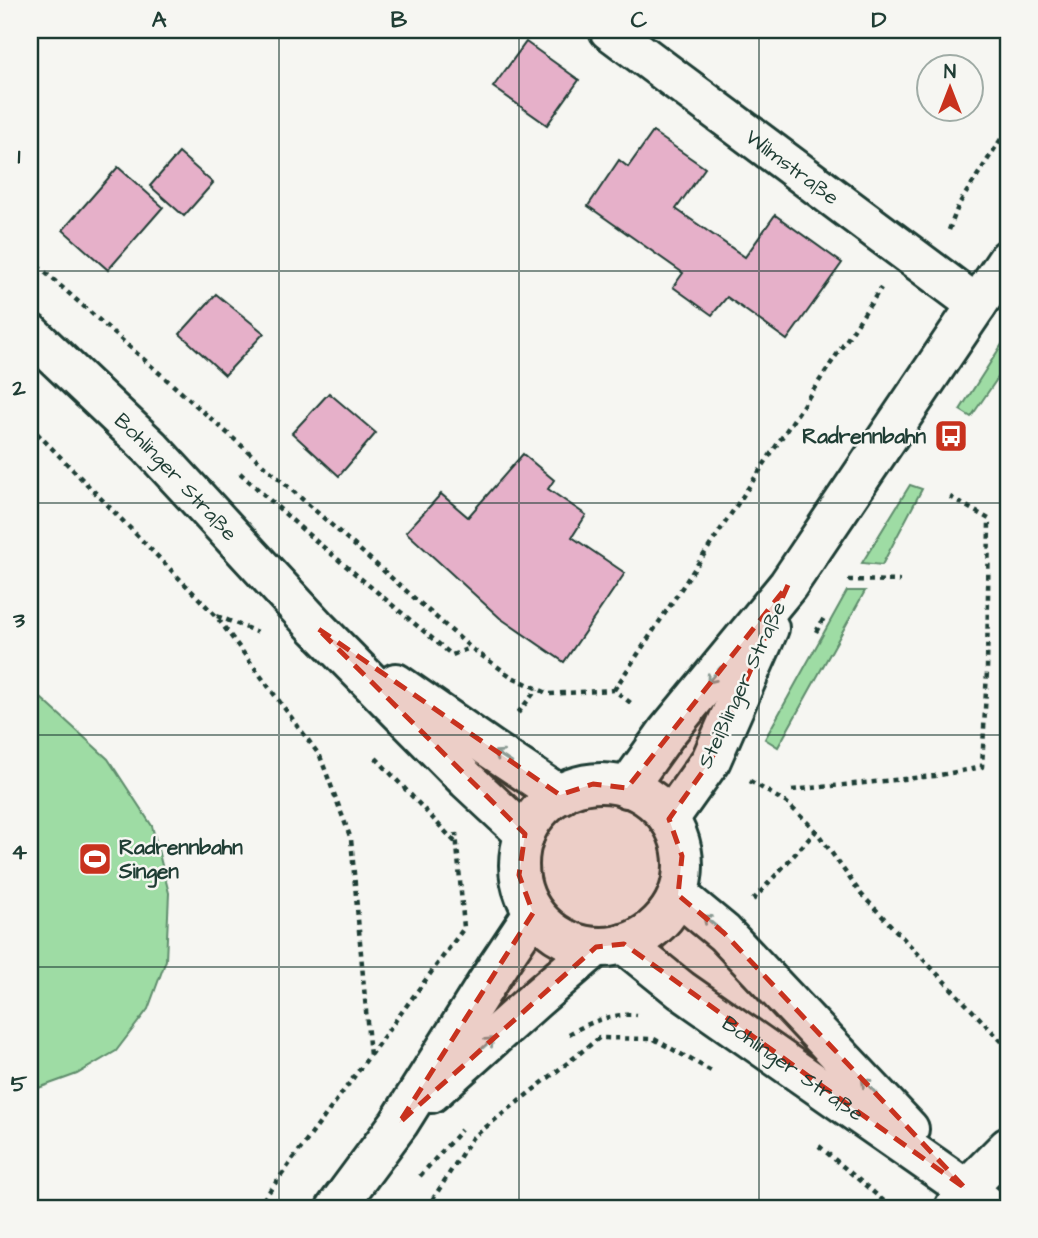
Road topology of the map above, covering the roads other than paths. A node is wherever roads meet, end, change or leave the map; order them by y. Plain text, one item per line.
1 (609, 30) edge
2 (1008, 259) edge
3 (977, 305) junction
4 (30, 333) edge
5 (788, 584) junction
6 (317, 628) junction
7 (626, 788) junction
8 (560, 794) junction
9 (669, 819) junction
10 (524, 834) junction
11 (678, 895) junction
12 (533, 913) junction
13 (610, 946) junction
14 (398, 1123) junction
15 (1008, 1147) edge
16 (970, 1202) edge
17 (336, 1208) edge

1 - 3 street, Wilmstraße
2 - 3 street, Steißlinger Straße
3 - 5 street, Steißlinger Straße
4 - 6 street, Bohlinger Straße
5 -> 7 street, Steißlinger Straße
5 - 9 street, Steißlinger Straße
8 -> 6 street, Bohlinger Straße
6 - 10 street, Bohlinger Straße
7 - 8 street
7 - 9 street
8 - 10 street
9 - 11 street
10 - 12 street
11 - 13 street
16 -> 11 street, Bohlinger Straße
12 - 13 street
12 - 14 street
14 -> 13 street
13 - 16 street, Bohlinger Straße
14 - 17 street
15 - 16 street

